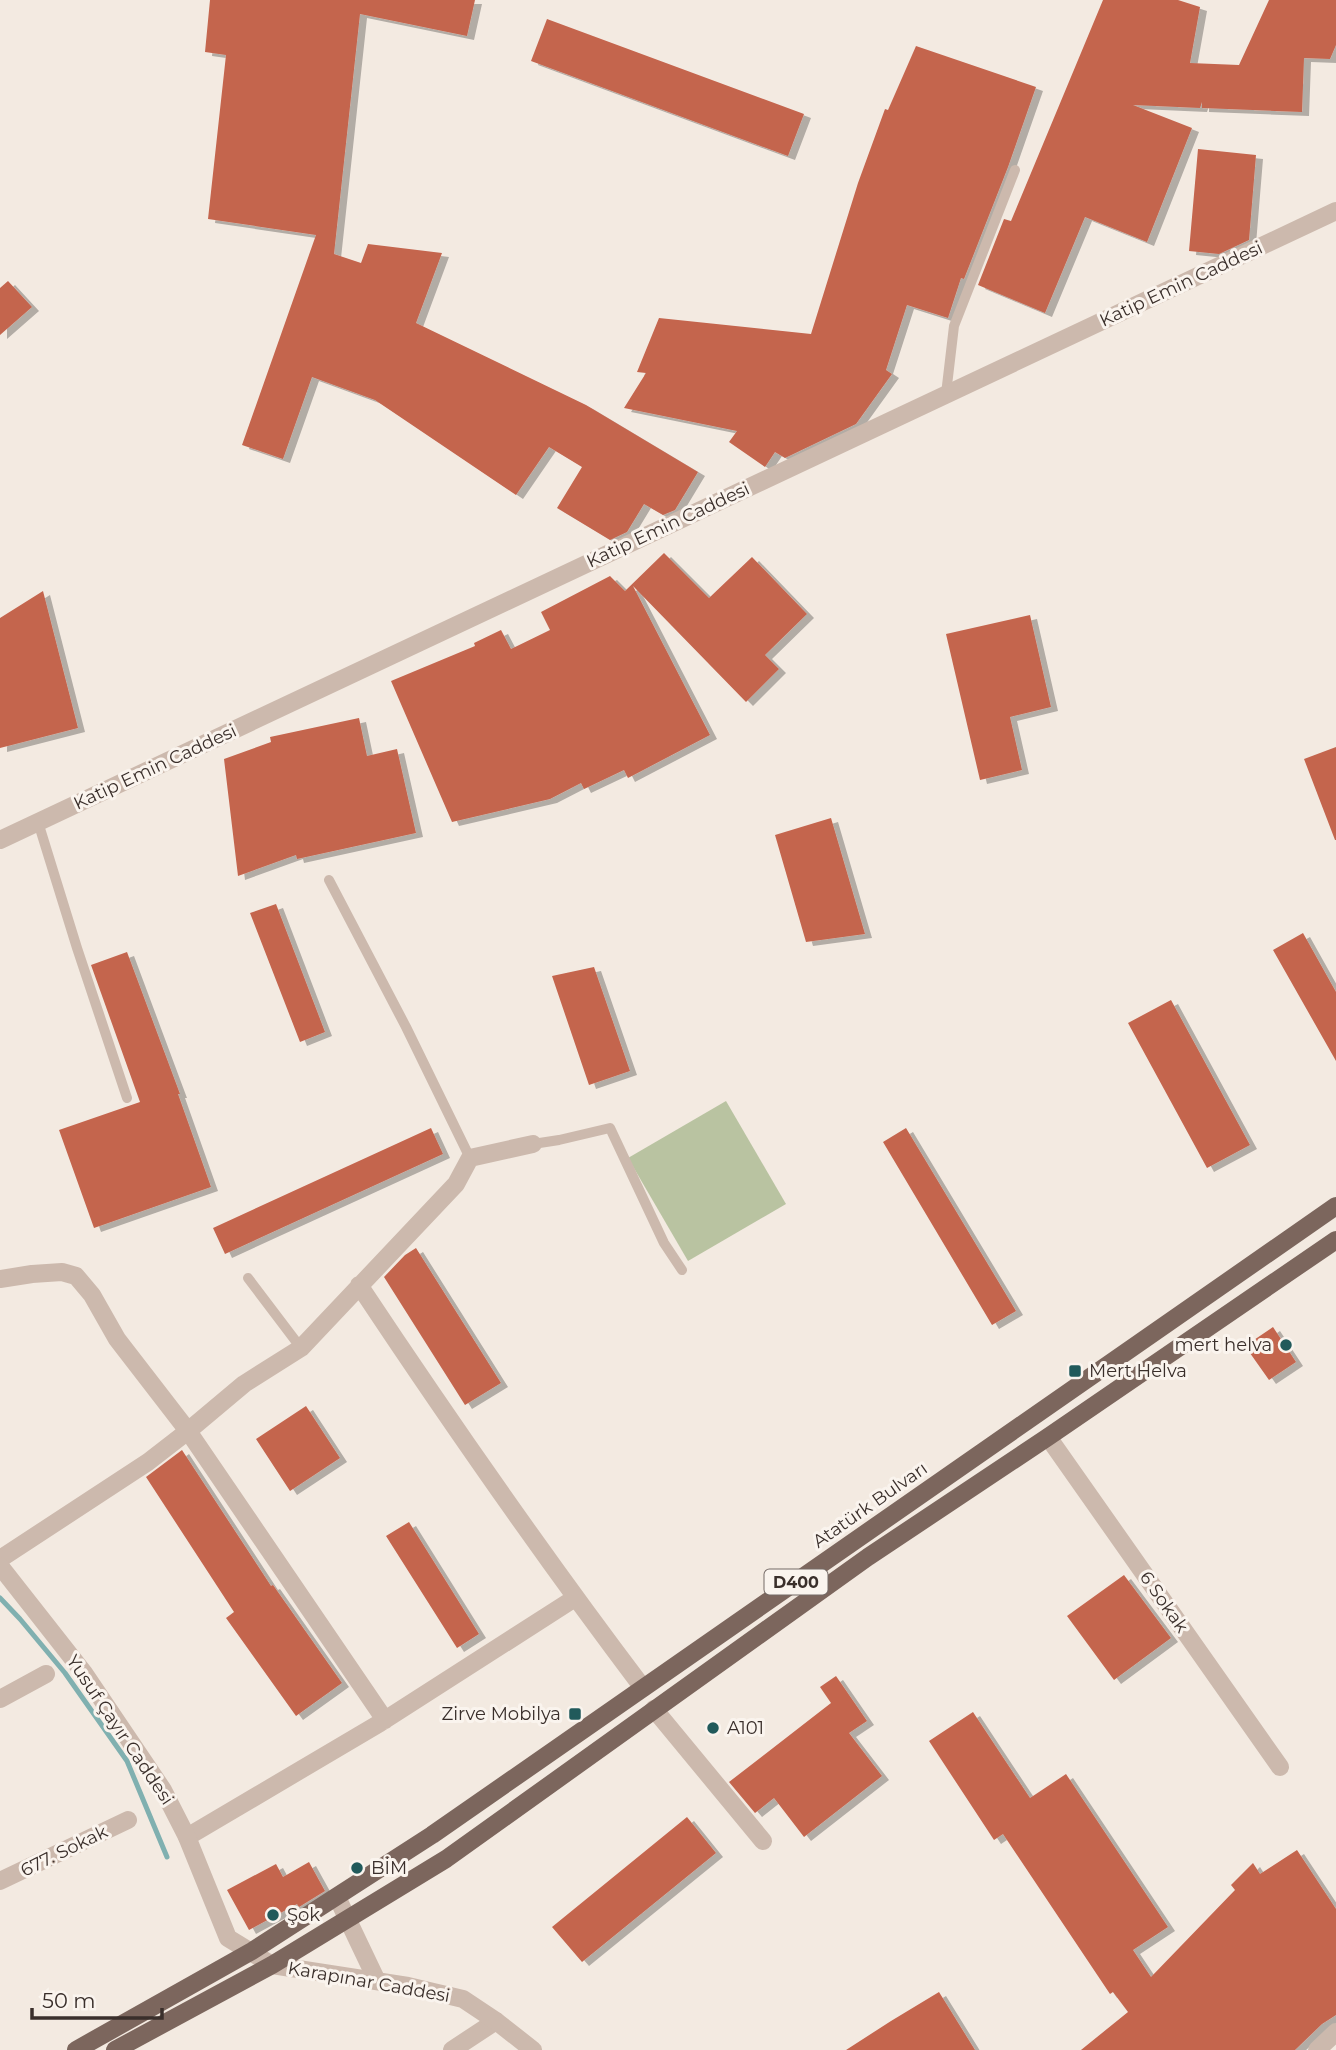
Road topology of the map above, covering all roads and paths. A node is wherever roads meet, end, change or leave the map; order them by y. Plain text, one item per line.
1 (1015, 170) dead end
2 (1336, 211) edge
3 (946, 394) junction
4 (38, 822) junction
5 (0, 840) edge
6 (330, 880) dead end
7 (127, 1098) dead end
8 (533, 1144) joint
9 (470, 1158) junction
10 (1336, 1206) edge
11 (1336, 1240) edge
12 (682, 1270) dead end
13 (248, 1278) dead end
14 (0, 1279) edge
15 (359, 1285) junction
16 (301, 1348) junction
17 (188, 1431) junction
18 (1048, 1437) junction
19 (0, 1559) edge
20 (0, 1566) edge
21 (575, 1598) junction
22 (46, 1674) dead end
23 (643, 1688) junction
24 (0, 1699) edge
25 (654, 1709) junction
26 (385, 1720) junction
27 (1280, 1767) dead end
28 (128, 1820) dead end
29 (187, 1837) junction
30 (763, 1841) dead end
31 (0, 1881) edge
32 (337, 1897) junction
33 (349, 1919) junction
34 (252, 1951) junction
35 (272, 1965) junction
36 (377, 1981) junction
37 (496, 2021) junction
38 (1336, 2032) edge
39 (76, 2050) edge
40 (115, 2050) edge
41 (452, 2050) edge
42 (533, 2050) edge
43 (1317, 2050) edge

1 - 3 lane
2 - 3 street, Katip Emin Caddesi
3 - 4 street, Katip Emin Caddesi
4 - 5 street, Katip Emin Caddesi
4 - 7 lane
6 - 9 lane
8 - 9 street
8 - 12 lane
9 - 15 street
10 - 23 main road, Atatürk Bulvarı / D400
11 - 18 main road, D400
13 - 16 lane
14 - 17 street
15 - 16 street
15 - 21 street
16 - 17 street
17 - 19 street
17 - 26 street
18 - 25 main road, D400
18 - 27 street, 6 Sokak
20 - 29 street, Yusuf Çayır Caddesi
21 - 23 street
21 - 26 street
22 - 24 street
23 - 32 main road, Atatürk Bulvarı / D400
25 - 30 street
25 - 33 main road, D400
26 - 29 street
28 - 31 street, 677. Sokak
29 - 34 street, Yusuf Çayır Caddesi
32 - 33 street
32 - 34 main road, Atatürk Bulvarı / D400
33 - 35 main road, D400
33 - 36 street
34 - 35 street, Yusuf Çayır Caddesi
34 - 39 main road, D400
35 - 36 street, Karapınar Caddesi
35 - 40 main road, D400
36 - 37 street, Karapınar Caddesi
37 - 41 street
37 - 42 street, Karapınar Caddesi
38 - 43 street

